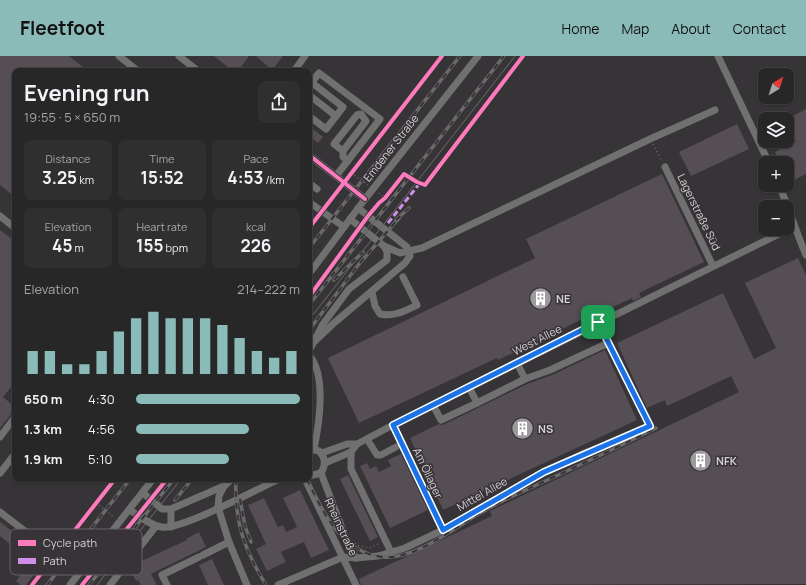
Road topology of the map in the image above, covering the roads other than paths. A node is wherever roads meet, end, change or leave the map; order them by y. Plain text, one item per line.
1 (119, 56) edge
2 (179, 56) edge
3 (305, 56) edge
4 (478, 56) edge
5 (718, 56) edge
6 (134, 68) edge
7 (194, 68) edge
8 (296, 68) edge
9 (312, 82) edge
10 (312, 85) edge
11 (312, 97) edge
12 (715, 110) dead end
13 (336, 116) junction
14 (312, 118) edge
15 (343, 151) junction
16 (766, 156) edge
17 (312, 157) edge
18 (348, 162) junction
19 (665, 167) road end
20 (336, 176) junction
21 (312, 185) edge
22 (317, 189) dead end
23 (365, 199) junction
24 (312, 204) edge
25 (358, 208) junction
26 (0, 216) edge
27 (350, 219) junction
28 (12, 226) edge
29 (344, 227) junction
30 (794, 227) edge
31 (775, 236) edge
32 (384, 246) junction
33 (410, 251) junction
34 (806, 255) edge
35 (713, 266) junction
36 (312, 270) edge
37 (403, 277) dead end
38 (372, 292) junction
39 (598, 322) junction
40 (315, 341) junction
41 (608, 343) junction
42 (312, 346) edge
43 (312, 360) edge
44 (516, 363) junction
45 (525, 379) junction
46 (470, 387) junction
47 (477, 403) junction
48 (432, 405) junction
49 (12, 422) edge
50 (393, 425) junction
51 (0, 437) edge
52 (367, 438) junction
53 (357, 444) junction
54 (312, 447) edge
55 (396, 447) dead end
56 (312, 449) edge
57 (352, 452) junction
58 (322, 453) junction
59 (12, 458) edge
60 (325, 463) junction
61 (0, 473) edge
62 (320, 473) junction
63 (312, 475) edge
64 (151, 482) edge
65 (229, 482) edge
66 (272, 482) edge
67 (306, 482) edge
68 (224, 486) junction
69 (143, 493) junction
70 (218, 507) junction
71 (171, 509) junction
72 (130, 510) junction
73 (0, 512) edge
74 (156, 526) junction
75 (172, 527) junction
76 (22, 529) edge
77 (115, 529) edge
78 (443, 530) junction
79 (229, 542) junction
80 (142, 544) edge
81 (391, 552) junction
82 (343, 557) junction
83 (356, 558) junction
84 (78, 575) edge
85 (118, 575) edge
86 (70, 585) edge
87 (110, 585) edge
88 (167, 585) edge
89 (247, 585) edge
90 (278, 585) edge
91 (356, 585) edge

1 - 6 street
2 - 7 street
3 - 8 street
4 - 23 street, Emdener Straße
5 - 16 street
9 - 18 street
10 - 13 street
11 - 13 street
12 - 33 street
13 - 14 street
15 - 15 street
15 - 18 street
17 - 20 street
18 - 20 street
19 - 35 street, Lagerstraße Süd
20 - 23 street
21 - 22 street
23 - 25 street, Emdener Straße
24 - 29 street
25 - 27 street, Emdener Straße
25 - 33 street
26 - 28 street
27 - 29 street, Emdener Straße
27 - 32 street
29 - 36 street, Emdener Straße
30 - 34 street
31 - 35 street, West Allee
32 - 33 street
32 - 40 street
33 - 38 street
35 - 39 street, West Allee
37 - 38 street
38 - 40 street
39 - 41 street
39 - 44 street, West Allee
40 - 42 street
41 - 45 street
41 - 78 street, Mittel Allee
43 - 54 street
44 - 45 street
44 - 46 street, West Allee
45 - 47 street
46 - 47 street
46 - 48 street, West Allee
47 - 48 street
48 - 50 street, West Allee
49 - 51 street
50 - 52 street, West Allee
50 - 78 street, Am Öllager
52 - 53 street, West Allee
52 - 55 street
53 - 57 street, West Allee
53 - 58 street, West Allee
56 - 58 street
57 - 60 street
57 - 81 street
58 - 60 street
59 - 61 street
60 - 62 street
62 - 63 street
62 - 83 street
64 - 69 street
65 - 68 street
66 - 70 street
67 - 82 street, Rheinstraße
68 - 70 street
68 - 71 street
69 - 71 street
69 - 72 street
70 - 75 street
70 - 79 street
71 - 75 street
72 - 74 street
72 - 77 street
73 - 76 street
74 - 75 street
74 - 80 street
78 - 81 street, Mittel Allee
79 - 88 street
79 - 89 street
81 - 83 street, Mittel Allee
82 - 83 street, Mittel Allee
82 - 90 street, Mittel Allee
82 - 91 street, Rheinstraße
84 - 86 street
85 - 87 street

